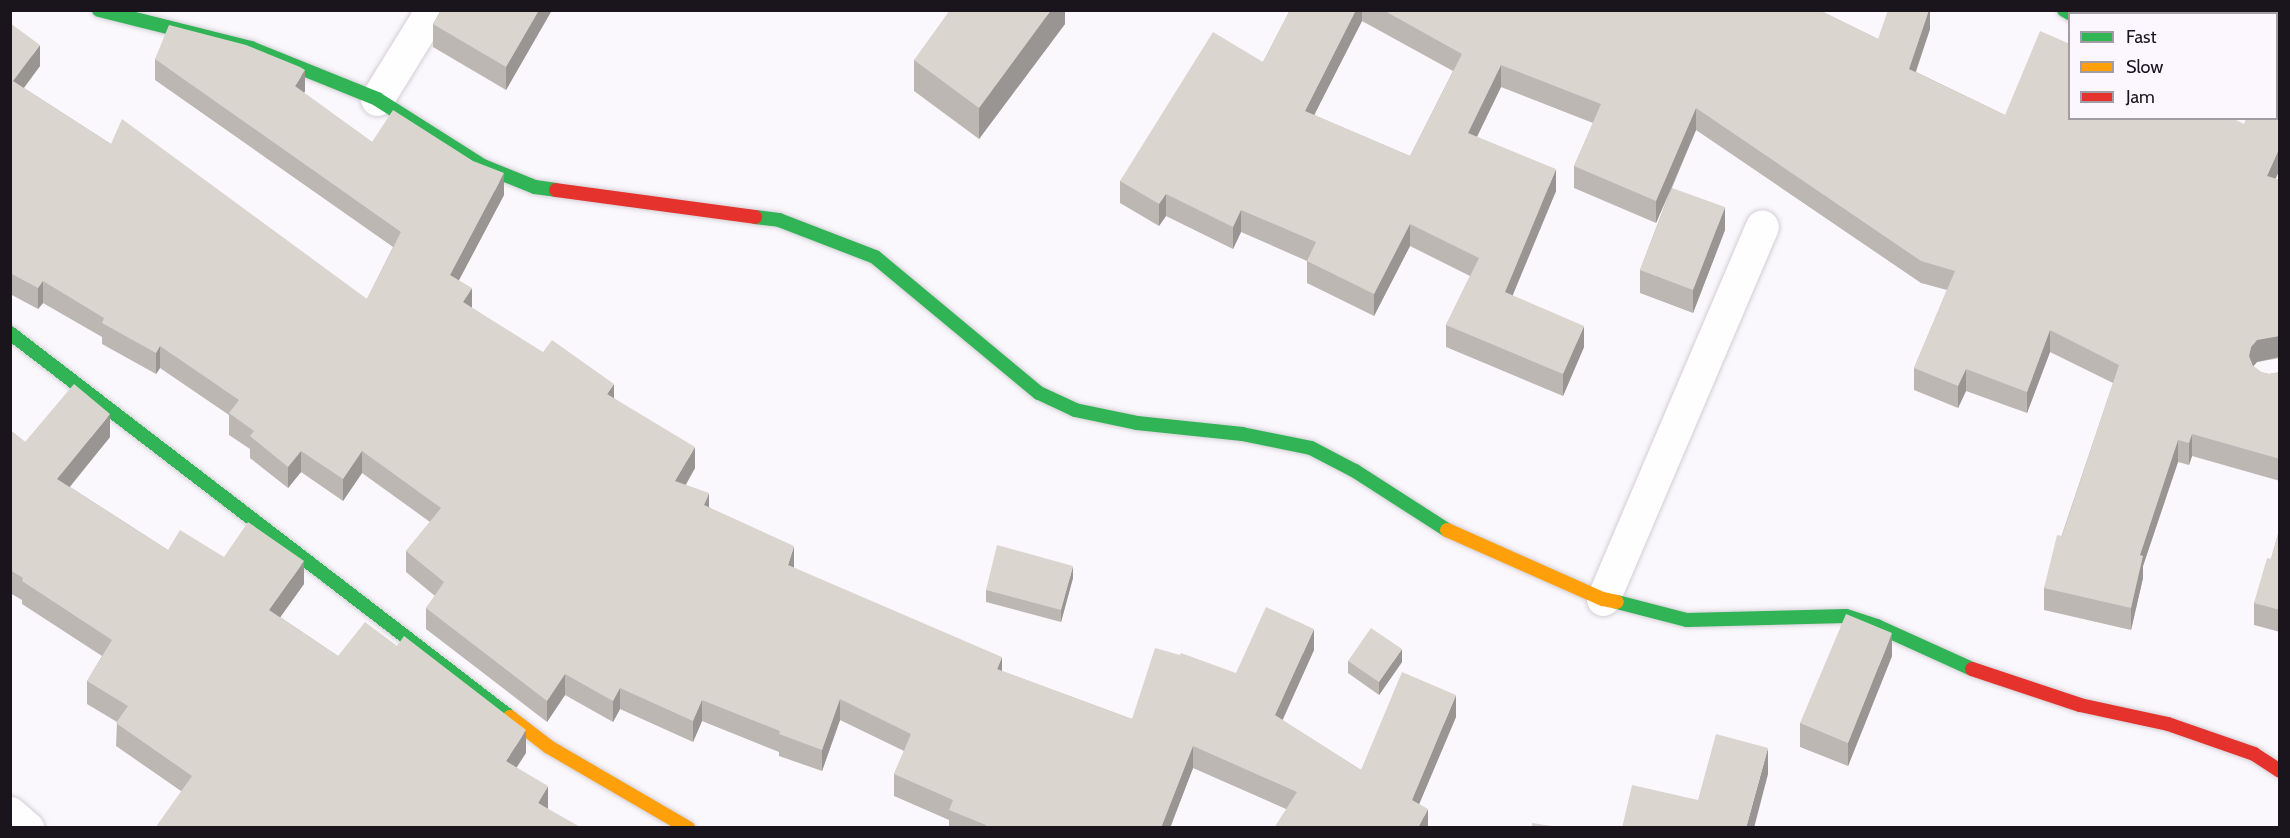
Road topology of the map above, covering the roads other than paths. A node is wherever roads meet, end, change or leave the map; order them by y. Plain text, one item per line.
1 (99, 10) edge
2 (432, 10) edge
3 (385, 88) junction
4 (1762, 226) dead end
5 (10, 333) edge
6 (1604, 599) junction
7 (2280, 771) edge
8 (10, 813) edge
9 (27, 828) edge
10 (688, 828) edge

1 - 3 street
2 - 3 street
3 - 6 street
4 - 6 street
5 - 10 street
6 - 7 street
8 - 9 street

